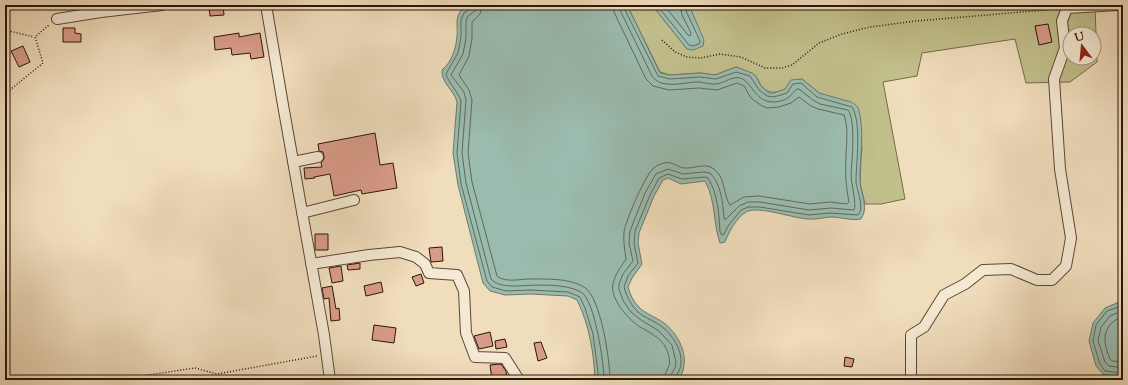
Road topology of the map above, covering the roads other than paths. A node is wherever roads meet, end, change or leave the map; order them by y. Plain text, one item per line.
1 (162, 5) edge
2 (266, 5) edge
3 (1118, 5) edge
4 (1067, 7) edge
5 (57, 19) road end
6 (318, 157) dead end
7 (293, 162) junction
8 (354, 200) dead end
9 (302, 213) junction
10 (311, 264) junction
11 (330, 380) edge
12 (519, 380) edge
13 (911, 380) edge

1 - 5 street
2 - 7 street
3 - 4 street
4 - 13 street
6 - 7 street
7 - 9 street
8 - 9 street
9 - 10 street
10 - 11 street
10 - 12 street

